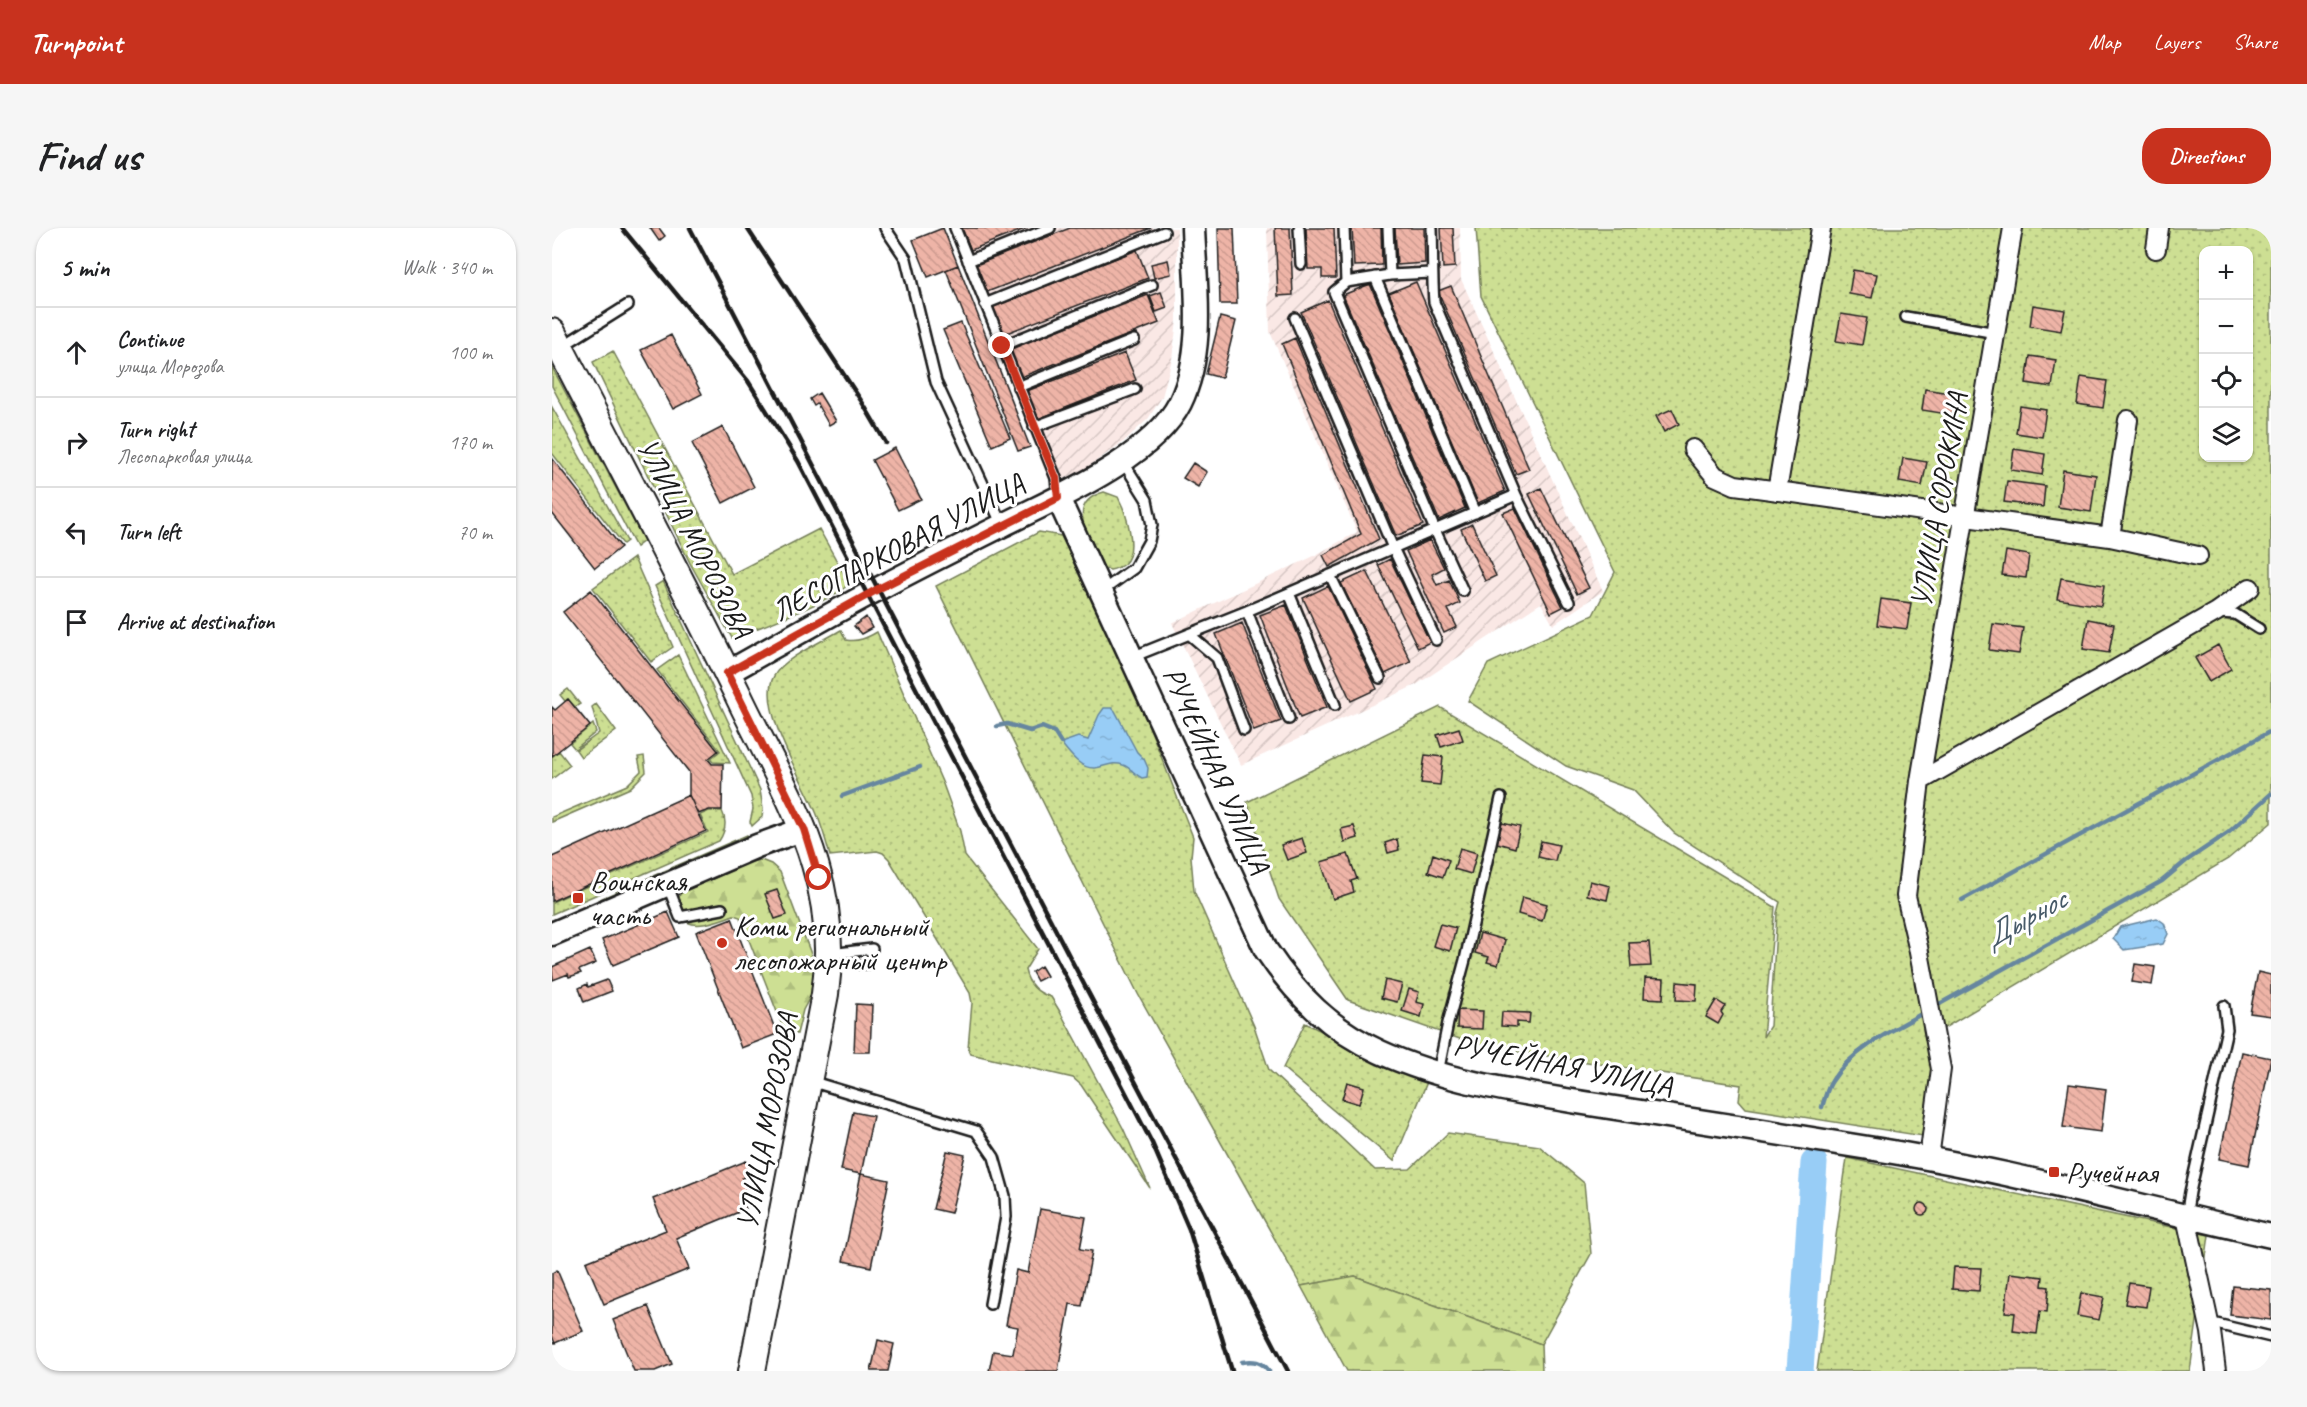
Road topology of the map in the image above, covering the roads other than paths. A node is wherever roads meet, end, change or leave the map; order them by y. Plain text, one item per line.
1 (885, 228) edge
2 (955, 228) edge
3 (1050, 228) edge
4 (1193, 228) edge
5 (1299, 228) edge
6 (1344, 228) edge
7 (1388, 228) edge
8 (1432, 228) edge
9 (1821, 228) edge
10 (2013, 228) edge
11 (2159, 228) edge
12 (1164, 232) dead end
13 (2156, 249) dead end
14 (968, 261) junction
15 (1301, 264) dead end
16 (1431, 273) junction
17 (1390, 275) junction
18 (1375, 277) junction
19 (1346, 282) junction
20 (1152, 285) dead end
21 (985, 304) junction
22 (628, 305) dead end
23 (1906, 317) dead end
24 (1295, 318) dead end
25 (1996, 333) junction
26 (556, 340) edge
27 (1134, 340) dead end
28 (1002, 346) junction
29 (1018, 387) junction
30 (1135, 389) dead end
31 (2128, 420) dead end
32 (1034, 427) junction
33 (1693, 448) dead end
34 (1122, 460) junction
35 (1777, 491) junction
36 (1516, 495) junction
37 (1058, 498) junction
38 (1475, 513) junction
39 (1965, 518) junction
40 (1002, 525) junction
41 (1435, 530) junction
42 (2110, 537) junction
43 (1393, 548) junction
44 (2198, 556) dead end
45 (1330, 575) junction
46 (2250, 588) dead end
47 (1102, 591) junction
48 (1463, 591) dead end
49 (1289, 593) junction
50 (1569, 602) dead end
51 (1247, 611) junction
52 (2216, 612) junction
53 (2259, 629) dead end
54 (1189, 634) junction
55 (1436, 640) dead end
56 (1132, 657) junction
57 (727, 673) junction
58 (1380, 678) dead end
59 (1335, 705) dead end
60 (1289, 719) dead end
61 (1244, 730) dead end
62 (1920, 781) junction
63 (1501, 798) dead end
64 (804, 829) junction
65 (667, 885) junction
66 (722, 909) dead end
67 (552, 934) edge
68 (873, 948) dead end
69 (828, 955) junction
70 (2224, 1006) dead end
71 (1438, 1073) junction
72 (808, 1080) junction
73 (1929, 1158) junction
74 (2186, 1217) junction
75 (2271, 1236) edge
76 (990, 1304) dead end
77 (2208, 1322) junction
78 (2271, 1337) edge
79 (752, 1371) edge
80 (2216, 1371) edge

1 - 40 lane
2 - 14 lane
3 - 14 lane
4 - 34 street, ЛЕСОПАРКОВАЯ УЛИЦА
5 - 15 lane
6 - 19 lane
7 - 17 lane
8 - 16 lane
9 - 35 street
10 - 25 street, УЛИЦА СОРОКИНА
11 - 13 street
12 - 21 lane
14 - 21 lane
16 - 17 lane
16 - 36 lane
17 - 18 lane
18 - 19 lane
18 - 38 lane
19 - 41 lane
20 - 28 lane
21 - 28 lane
22 - 26 lane
23 - 25 lane
24 - 43 lane
25 - 39 street, УЛИЦА СОРОКИНА
26 - 57 main road, УЛИЦА МОРОЗОВА
27 - 29 lane
28 - 29 lane
29 - 32 lane
30 - 32 lane
31 - 42 street
32 - 37 lane
33 - 35 street
34 - 37 street, ЛЕСОПАРКОВАЯ УЛИЦА
34 - 47 lane
35 - 39 street
36 - 38 lane
36 - 50 lane
37 - 40 street, ЛЕСОПАРКОВАЯ УЛИЦА
37 - 47 street, РУЧЕЙНАЯ УЛИЦА
38 - 41 lane
39 - 42 street
39 - 62 street, УЛИЦА СОРОКИНА
40 - 57 street, ЛЕСОПАРКОВАЯ УЛИЦА
41 - 43 lane
41 - 48 lane
42 - 44 street
43 - 45 lane
43 - 55 lane
45 - 49 lane
45 - 58 lane
46 - 52 street
47 - 56 street, РУЧЕЙНАЯ УЛИЦА
49 - 51 lane
49 - 59 lane
51 - 54 lane
51 - 60 lane
52 - 53 lane
52 - 62 street
54 - 56 lane
54 - 61 lane
56 - 71 street, РУЧЕЙНАЯ УЛИЦА
57 - 64 main road, УЛИЦА МОРОЗОВА
62 - 73 street, УЛИЦА СОРОКИНА
63 - 71 lane
64 - 65 street
64 - 69 main road, УЛИЦА МОРОЗОВА
65 - 66 lane
65 - 67 street
68 - 69 lane
69 - 72 main road, УЛИЦА МОРОЗОВА
70 - 74 lane
71 - 73 street, РУЧЕЙНАЯ УЛИЦА
72 - 76 lane
72 - 79 main road, УЛИЦА МОРОЗОВА
73 - 74 street, РУЧЕЙНАЯ УЛИЦА
74 - 75 street, РУЧЕЙНАЯ УЛИЦА
74 - 77 street
77 - 78 lane
77 - 80 street

